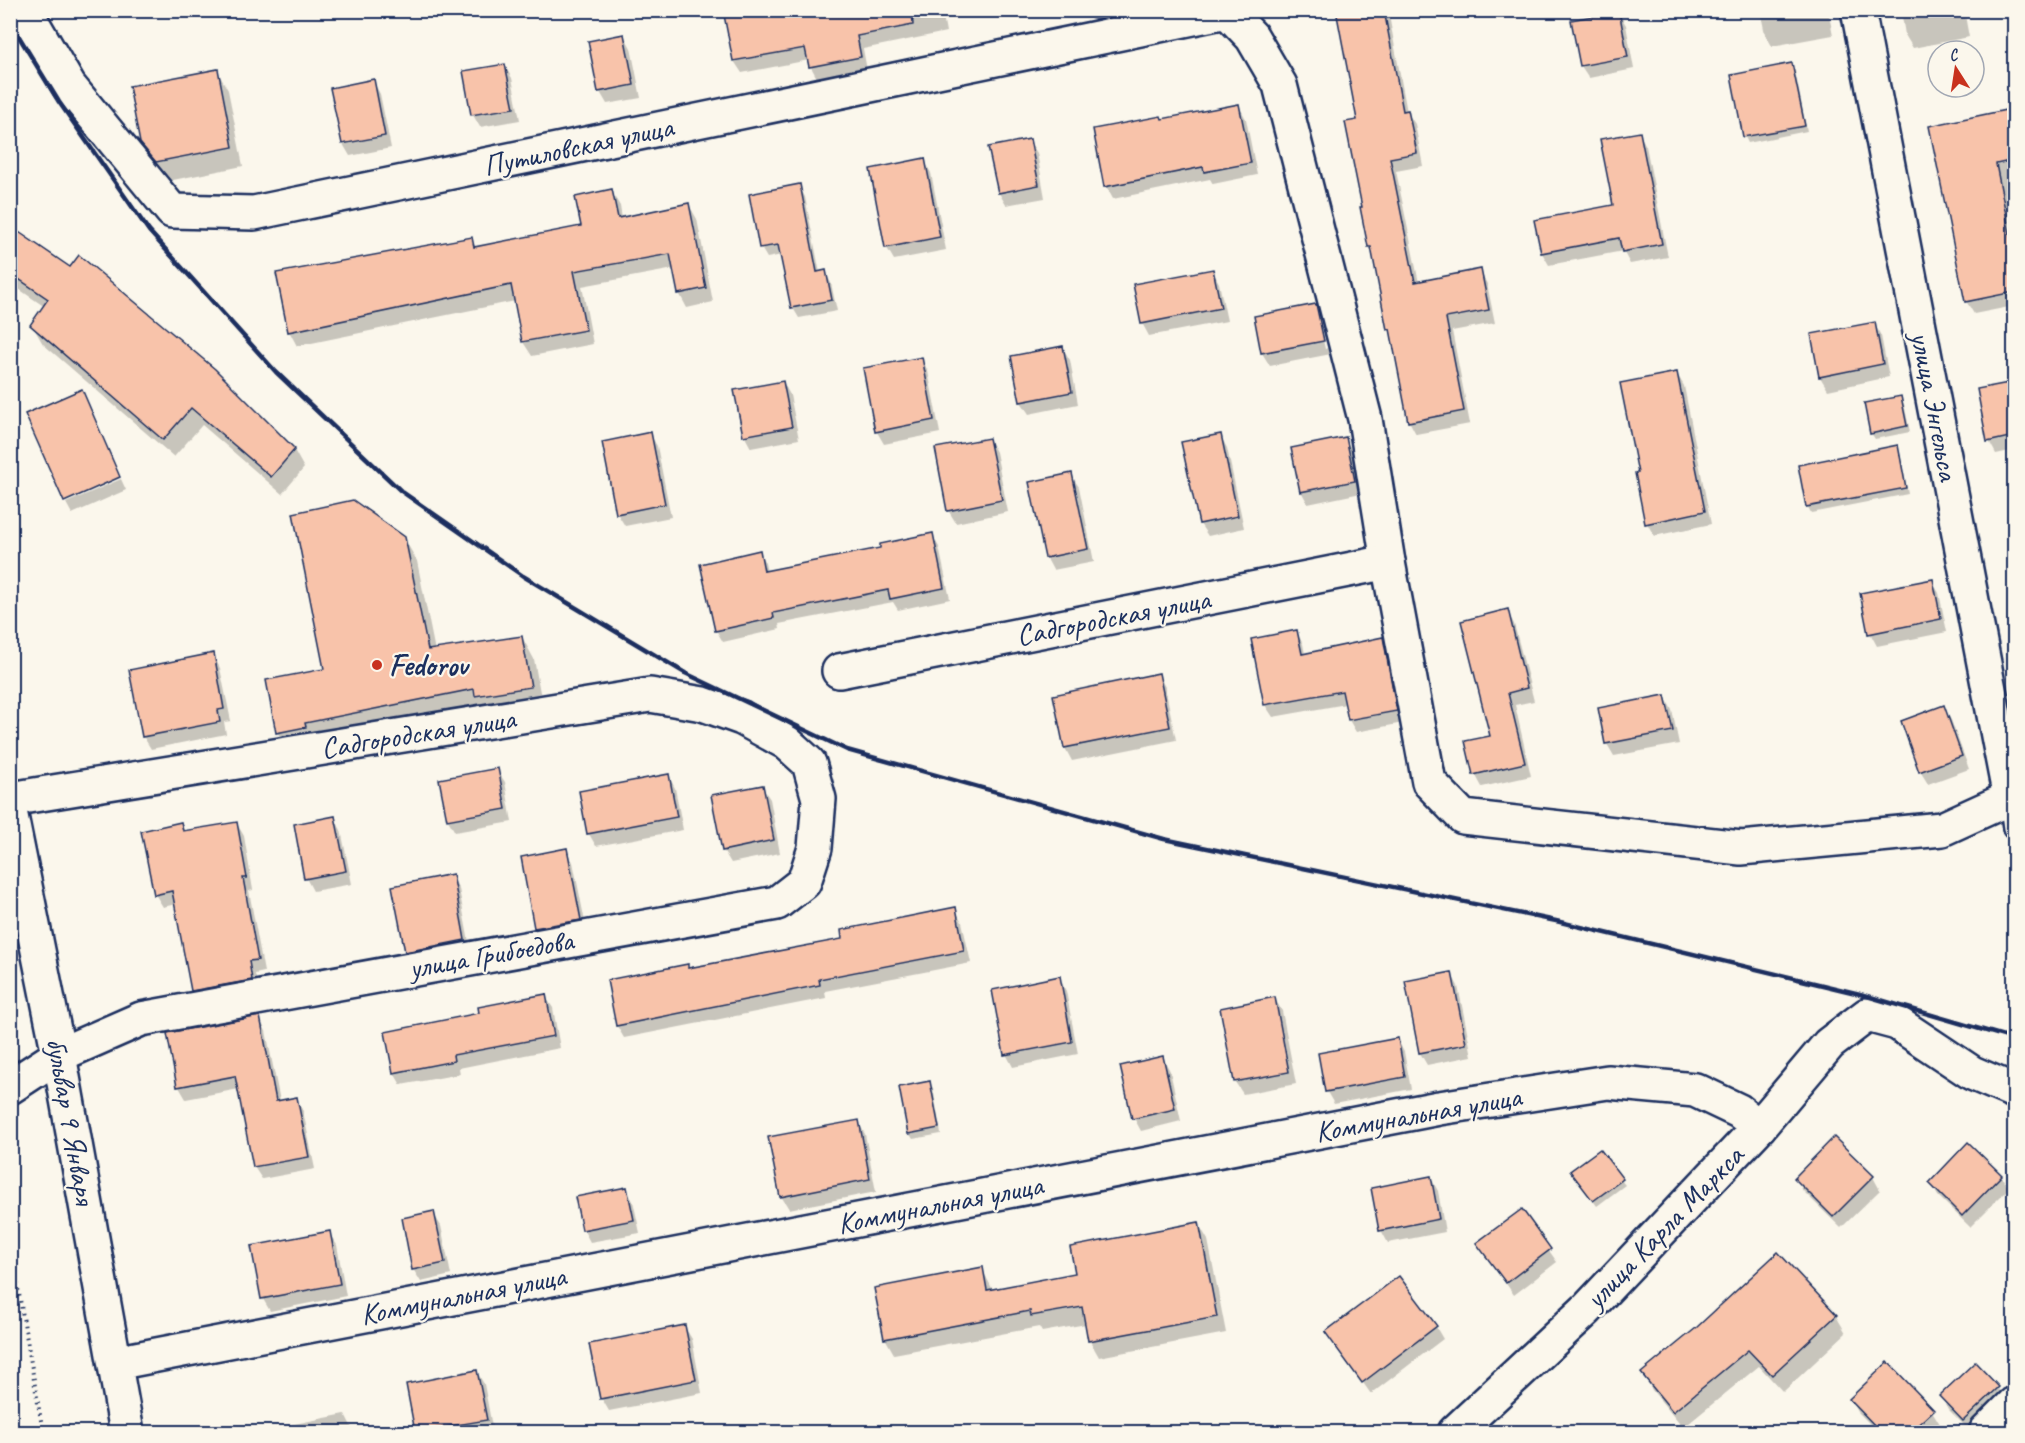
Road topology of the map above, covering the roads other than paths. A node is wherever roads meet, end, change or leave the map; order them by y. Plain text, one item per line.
1 (25, 10) edge
2 (1858, 10) edge
3 (1227, 11) edge
4 (1182, 15) edge
5 (1388, 562) junction
6 (839, 671) dead end
7 (809, 763) joint
8 (10, 799) edge
9 (2013, 807) edge
10 (10, 811) edge
11 (59, 1055) junction
12 (10, 1087) edge
13 (2014, 1091) edge
14 (1759, 1127) junction
15 (115, 1362) junction
16 (2014, 1404) edge
17 (127, 1432) edge
18 (1455, 1432) edge
19 (1986, 1432) edge

1 - 4 street, Путиловская улица
2 - 9 street, улица Энгельса
3 - 4 street, Путиловская улица
3 - 5 street
5 - 6 street, Садгородская улица
5 - 9 street
7 - 8 street, Садгородская улица
7 - 11 street, улица Грибоедова
10 - 11 street, бульвар 9 Января
11 - 12 street
11 - 15 street, бульвар 9 Января
13 - 14 street, улица Карла Маркса
14 - 15 street, Коммунальная улица
14 - 18 street, улица Карла Маркса
15 - 17 street, бульвар 9 Января
16 - 19 street

